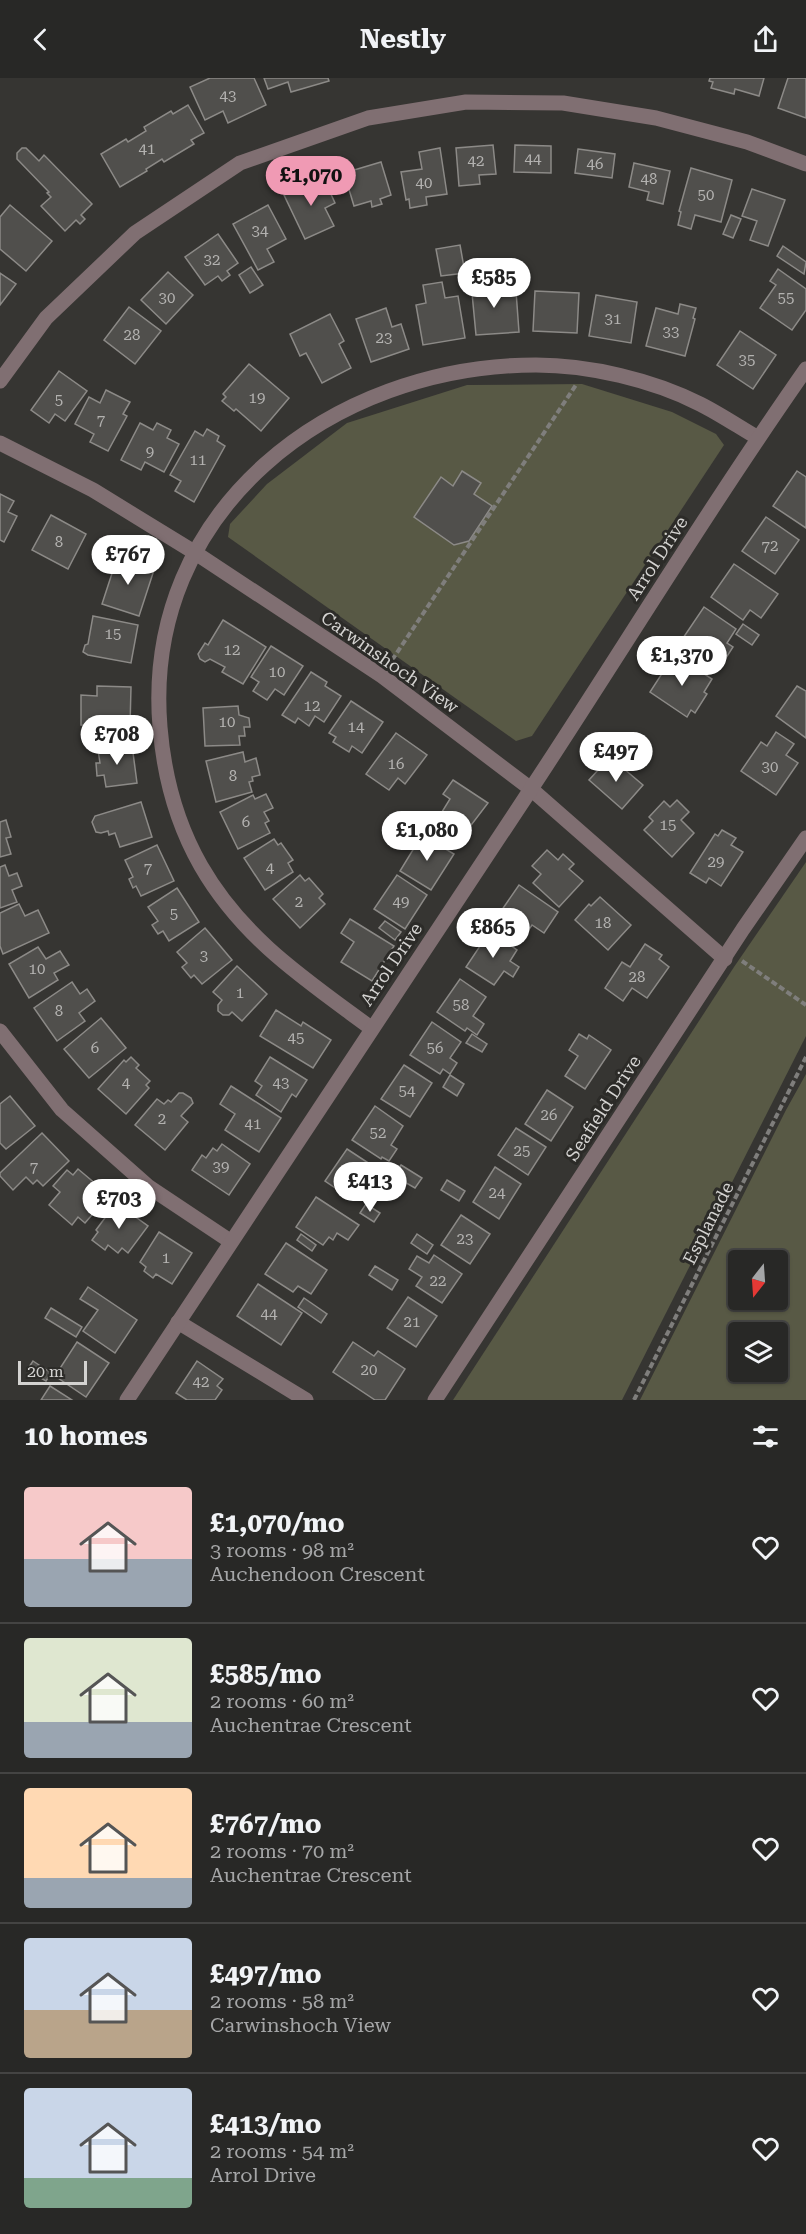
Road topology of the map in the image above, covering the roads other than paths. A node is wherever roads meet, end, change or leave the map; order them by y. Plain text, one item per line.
1 (806, 164) edge
2 (806, 369) edge
3 (0, 381) edge
4 (758, 438) junction
5 (0, 443) edge
6 (194, 552) junction
7 (531, 789) junction
8 (806, 838) edge
9 (727, 956) junction
10 (371, 1028) junction
11 (0, 1031) edge
12 (230, 1241) junction
13 (178, 1322) junction
14 (128, 1400) edge
15 (306, 1400) edge
16 (435, 1400) edge

1 - 3 street
2 - 4 street, Arrol Drive
4 - 6 street
4 - 7 street, Arrol Drive
5 - 6 street, Carwinshoch View
6 - 7 street, Carwinshoch View
6 - 10 street
7 - 9 street, Carwinshoch View
7 - 10 street, Arrol Drive
8 - 9 street, Seafield Drive
9 - 16 street, Seafield Drive
10 - 12 street, Arrol Drive
11 - 12 street
12 - 13 street, Arrol Drive
13 - 14 street, Arrol Drive
13 - 15 street

